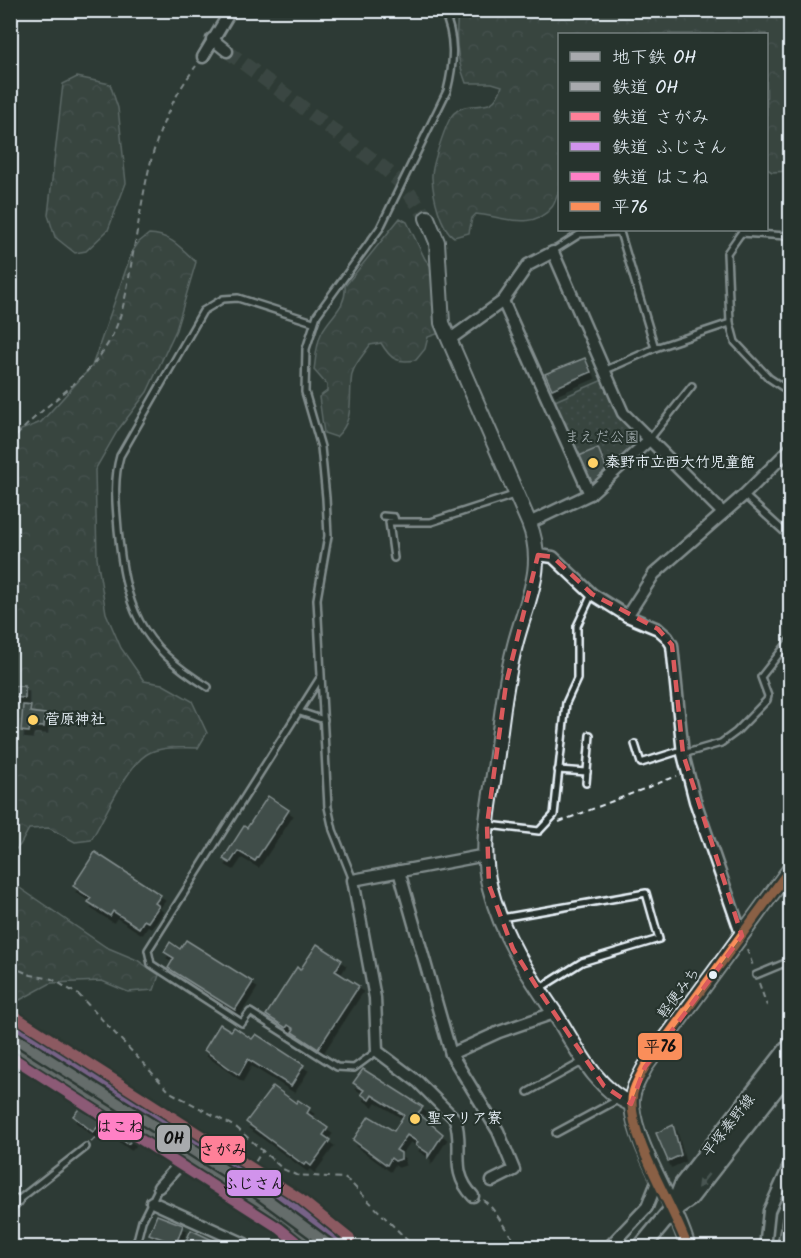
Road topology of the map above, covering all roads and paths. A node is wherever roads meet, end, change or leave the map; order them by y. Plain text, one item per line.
1 (231, 10) edge
2 (443, 10) edge
3 (212, 39) junction
4 (227, 51) tunnel mouth
5 (203, 57) joint
6 (427, 218) tunnel mouth
7 (787, 236) dead end
8 (553, 252) junction
9 (503, 301) junction
10 (313, 322) junction
11 (730, 323) junction
12 (449, 340) junction
13 (655, 348) junction
14 (606, 370) junction
15 (692, 386) dead end
16 (790, 392) edge
17 (649, 440) junction
18 (10, 444) edge
19 (790, 449) edge
20 (516, 494) junction
21 (590, 494) junction
22 (744, 495) junction
23 (723, 513) junction
24 (383, 516) dead end
25 (395, 521) junction
26 (529, 523) junction
27 (790, 537) edge
28 (538, 555) junction
29 (394, 558) dead end
30 (592, 594) junction
31 (627, 616) junction
32 (790, 640) edge
33 (321, 676) junction
34 (208, 687) dead end
35 (300, 712) junction
36 (324, 720) junction
37 (590, 735) dead end
38 (635, 744) dead end
39 (683, 752) junction
40 (16, 760) dead end
41 (558, 770) junction
42 (587, 772) junction
43 (688, 772) junction
44 (10, 776) edge
45 (586, 783) dead end
46 (487, 825) junction
47 (539, 831) junction
48 (486, 855) junction
49 (790, 869) edge
50 (399, 871) junction
51 (353, 880) junction
52 (499, 918) junction
53 (744, 942) junction
54 (790, 961) edge
55 (10, 966) edge
56 (756, 975) junction
57 (538, 989) junction
58 (767, 1006) dead end
59 (554, 1013) junction
60 (790, 1047) edge
61 (10, 1048) edge
62 (377, 1051) junction
63 (451, 1054) junction
64 (586, 1060) junction
65 (790, 1069) edge
66 (528, 1092) dead end
67 (625, 1102) junction
68 (118, 1114) junction
69 (556, 1133) dead end
70 (86, 1147) joint
71 (263, 1150) junction
72 (187, 1156) junction
73 (790, 1164) edge
74 (659, 1178) junction
75 (492, 1181) dead end
76 (159, 1187) joint
77 (238, 1188) junction
78 (474, 1196) joint
79 (152, 1202) junction
80 (14, 1204) edge
81 (270, 1208) dead end
82 (674, 1208) junction
83 (231, 1243) edge
84 (245, 1244) dead end
85 (135, 1248) edge
86 (415, 1248) edge
87 (523, 1248) edge
88 (608, 1248) edge
89 (641, 1248) edge
90 (688, 1248) edge
91 (765, 1248) edge

1 - 3 street
2 - 10 lane
3 - 4 street
3 - 5 street
5 - 18 path
6 - 12 street
7 - 11 lane
8 - 9 street
8 - 13 lane
8 - 14 street
9 - 12 street
9 - 21 street
10 - 33 lane
10 - 34 lane
11 - 13 lane
11 - 16 lane
12 - 20 street
13 - 14 lane
14 - 17 street
15 - 17 lane
17 - 21 street
17 - 23 street
19 - 22 street
20 - 25 lane
20 - 26 street
21 - 26 street
22 - 23 street
22 - 27 lane
23 - 31 street
24 - 25 lane
25 - 29 lane
26 - 28 street
28 - 30 street
28 - 46 street
30 - 31 street
30 - 41 lane
31 - 39 street
32 - 39 lane
33 - 35 lane
33 - 36 lane
35 - 36 lane
35 - 62 lane
36 - 51 lane
37 - 42 lane
38 - 39 lane
39 - 43 street
40 - 44 path
41 - 42 lane
41 - 47 lane
42 - 45 lane
43 - 47 path
43 - 53 street
46 - 47 lane
46 - 48 street
48 - 50 street
48 - 52 street
49 - 53 street, 軽便みち
50 - 51 street
50 - 63 street
51 - 62 street
52 - 57 street
52 - 57 lane
53 - 56 path
53 - 67 street, 軽便みち
54 - 56 lane
55 - 71 path
56 - 58 path
57 - 59 street
59 - 63 street
59 - 64 street
60 - 82 main road, 平塚秦野線
61 - 68 street
62 - 78 street
63 - 75 street
64 - 66 lane
64 - 67 street
65 -> 82 main road, 平塚秦野線
67 - 69 lane
67 - 74 street
68 - 70 path
68 - 72 street
70 - 80 lane
71 - 77 path
71 - 86 path
72 - 76 street
72 - 77 path
73 - 91 street
74 - 82 street
74 - 88 street
76 - 79 lane
77 - 81 path
78 - 87 path
79 - 83 street
79 - 85 lane
82 - 89 main road, 平塚秦野線
82 - 90 street
83 - 84 street

